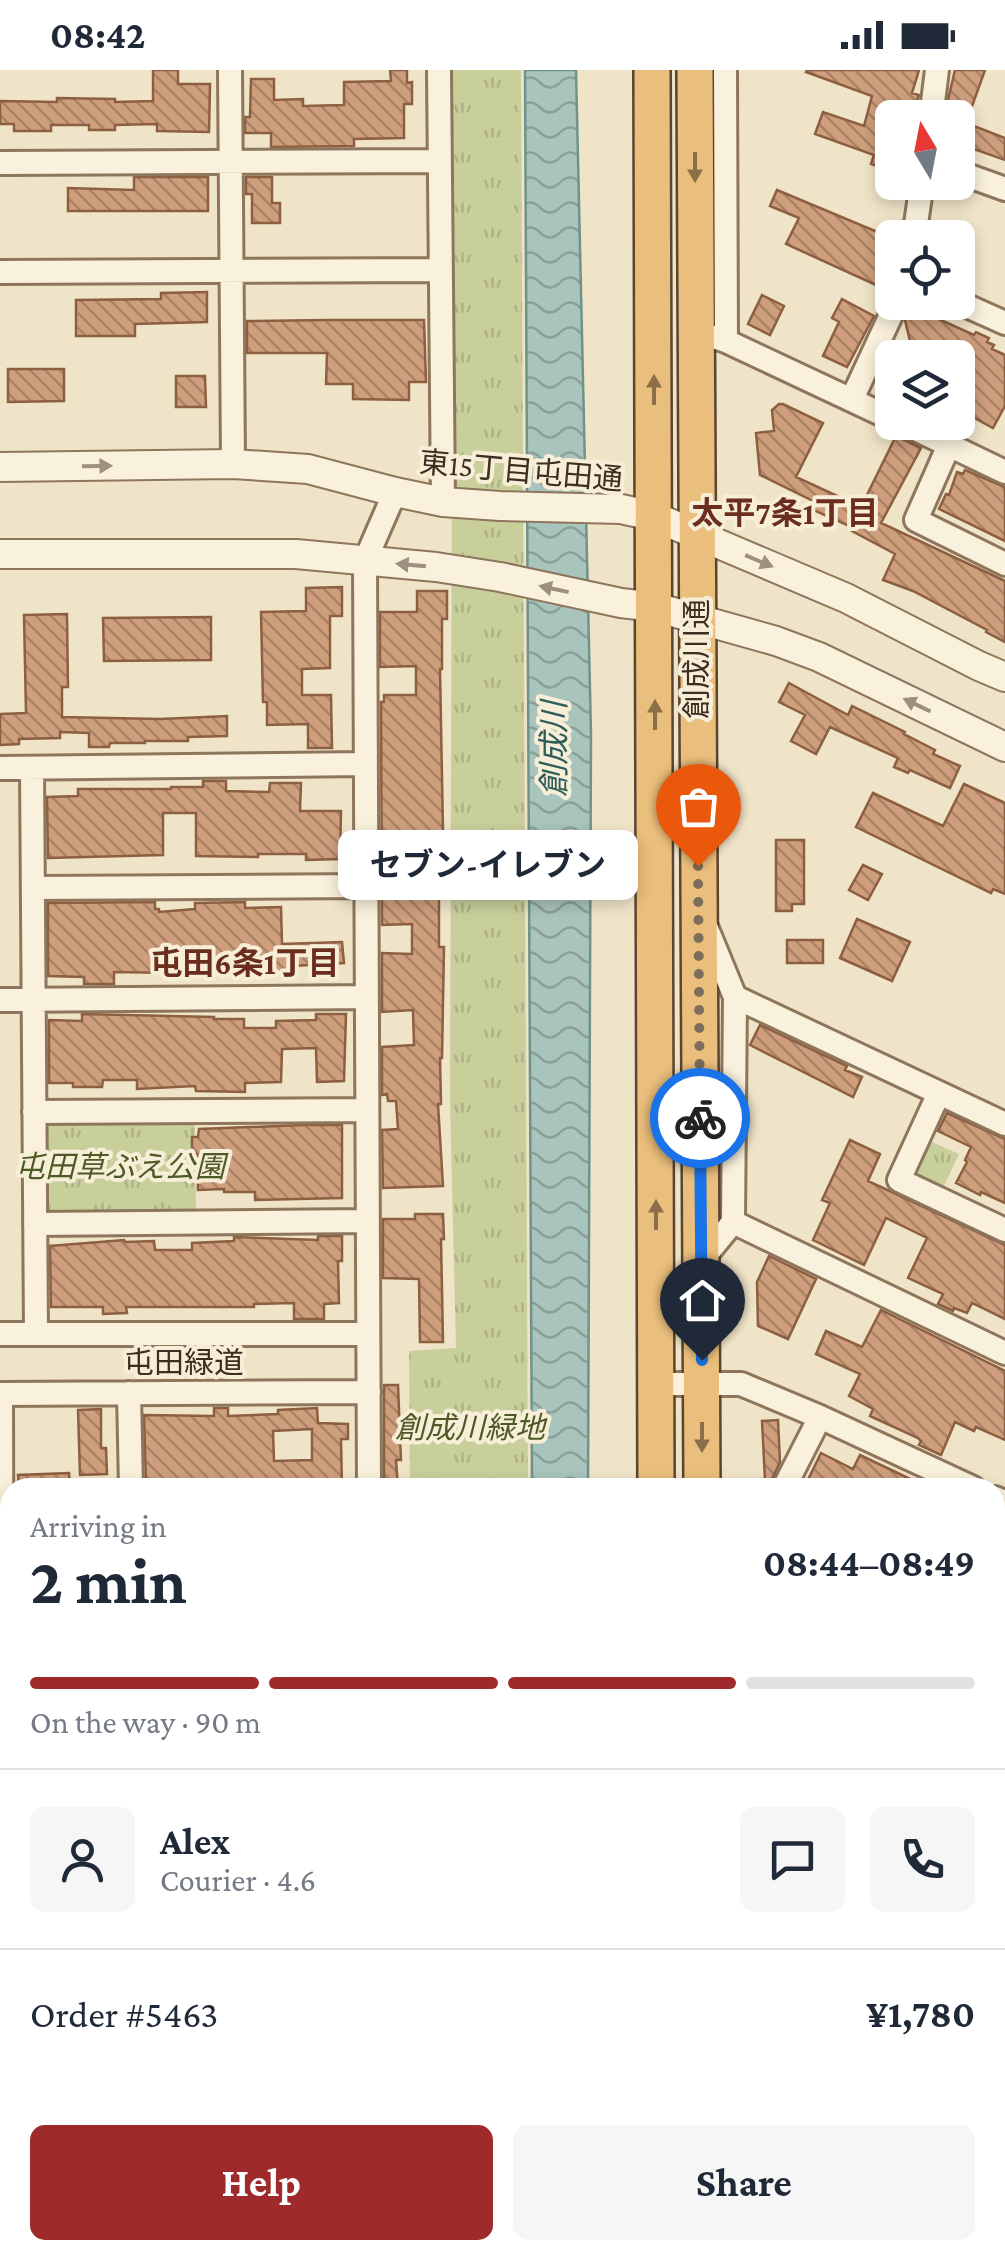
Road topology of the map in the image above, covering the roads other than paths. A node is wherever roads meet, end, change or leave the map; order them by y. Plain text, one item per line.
1 (230, 70) edge
2 (439, 70) edge
3 (652, 70) edge
4 (694, 70) edge
5 (725, 70) edge
6 (937, 70) edge
7 (933, 100) edge
8 (438, 161) junction
9 (231, 162) junction
10 (0, 163) edge
11 (975, 178) edge
12 (1005, 189) edge
13 (440, 270) junction
14 (232, 271) junction
15 (0, 272) edge
16 (975, 310) edge
17 (890, 320) edge
18 (1005, 324) edge
19 (712, 336) junction
20 (852, 400) junction
21 (875, 410) edge
22 (939, 440) edge
23 (949, 445) junction
24 (233, 464) junction
25 (0, 468) edge
26 (1005, 472) edge
27 (394, 492) junction
28 (443, 502) junction
29 (653, 516) junction
30 (697, 535) junction
31 (0, 554) edge
32 (364, 561) junction
33 (1005, 564) edge
34 (655, 608) junction
35 (696, 618) junction
36 (1005, 677) edge
37 (1005, 747) edge
38 (365, 764) junction
39 (0, 768) edge
40 (32, 768) junction
41 (366, 886) junction
42 (33, 888) junction
43 (698, 906) junction
44 (366, 997) junction
45 (735, 997) junction
46 (34, 999) junction
47 (0, 1000) edge
48 (940, 1093) junction
49 (366, 1110) junction
50 (34, 1112) junction
51 (1005, 1124) edge
52 (367, 1221) junction
53 (733, 1222) junction
54 (35, 1224) junction
55 (1005, 1230) edge
56 (701, 1261) junction
57 (0, 1334) edge
58 (36, 1334) junction
59 (368, 1334) junction
60 (1005, 1352) edge
61 (702, 1383) junction
62 (656, 1384) junction
63 (368, 1392) junction
64 (130, 1393) junction
65 (0, 1394) edge
66 (820, 1417) junction
67 (0, 1478) edge
68 (131, 1478) edge
69 (369, 1478) edge
70 (656, 1478) edge
71 (702, 1478) edge
72 (789, 1478) edge
73 (951, 1478) edge

1 - 9 street
2 - 8 street
29 -> 3 highway, 創成川通
4 -> 19 highway, 創成川通
5 - 19 street
6 - 7 street
8 - 9 street
8 - 13 street
9 - 10 street
9 - 14 street
11 - 12 street
13 - 14 street
13 - 28 street
14 - 15 street
14 - 24 street
16 - 18 street
17 - 20 street
19 - 20 street
19 - 30 highway, 創成川通
20 - 21 street
22 - 23 street
23 - 26 street
23 - 33 street
25 -> 24 street, 東15丁目屯田通
24 - 27 street, 東15丁目屯田通
27 - 28 street, 東15丁目屯田通
27 - 32 street
28 - 29 street, 東15丁目屯田通
29 - 30 street, 東15丁目屯田通
29 - 34 highway, 創成川通
30 - 35 highway, 創成川通
30 -> 36 street, 東15丁目屯田通
31 - 32 street
34 -> 32 street
32 - 38 street
34 - 35 street
62 -> 34 highway, 創成川通
37 -> 35 street
35 - 43 highway, 創成川通
38 - 40 street
38 - 41 street
39 - 40 street
40 - 42 street
41 - 42 street
41 - 44 street
42 - 46 street
43 - 45 street
43 - 56 highway, 創成川通
44 - 46 street
44 - 49 street
45 - 48 street
45 - 53 street
46 - 47 street
46 - 50 street
48 - 51 street
48 - 55 street
49 - 50 street
49 - 52 street
50 - 54 street
52 - 54 street
52 - 59 street
53 - 56 street
53 - 60 street
54 - 58 street
56 - 61 highway, 創成川通
57 - 58 street
58 - 59 street
59 - 63 street
61 - 62 street
61 - 66 street
61 -> 71 highway, 創成川通
62 - 70 highway, 創成川通
63 - 64 street, 屯田緑道
63 - 69 street
64 - 65 street, 屯田緑道
64 - 68 street
65 - 67 street
66 - 72 street
66 - 73 street

